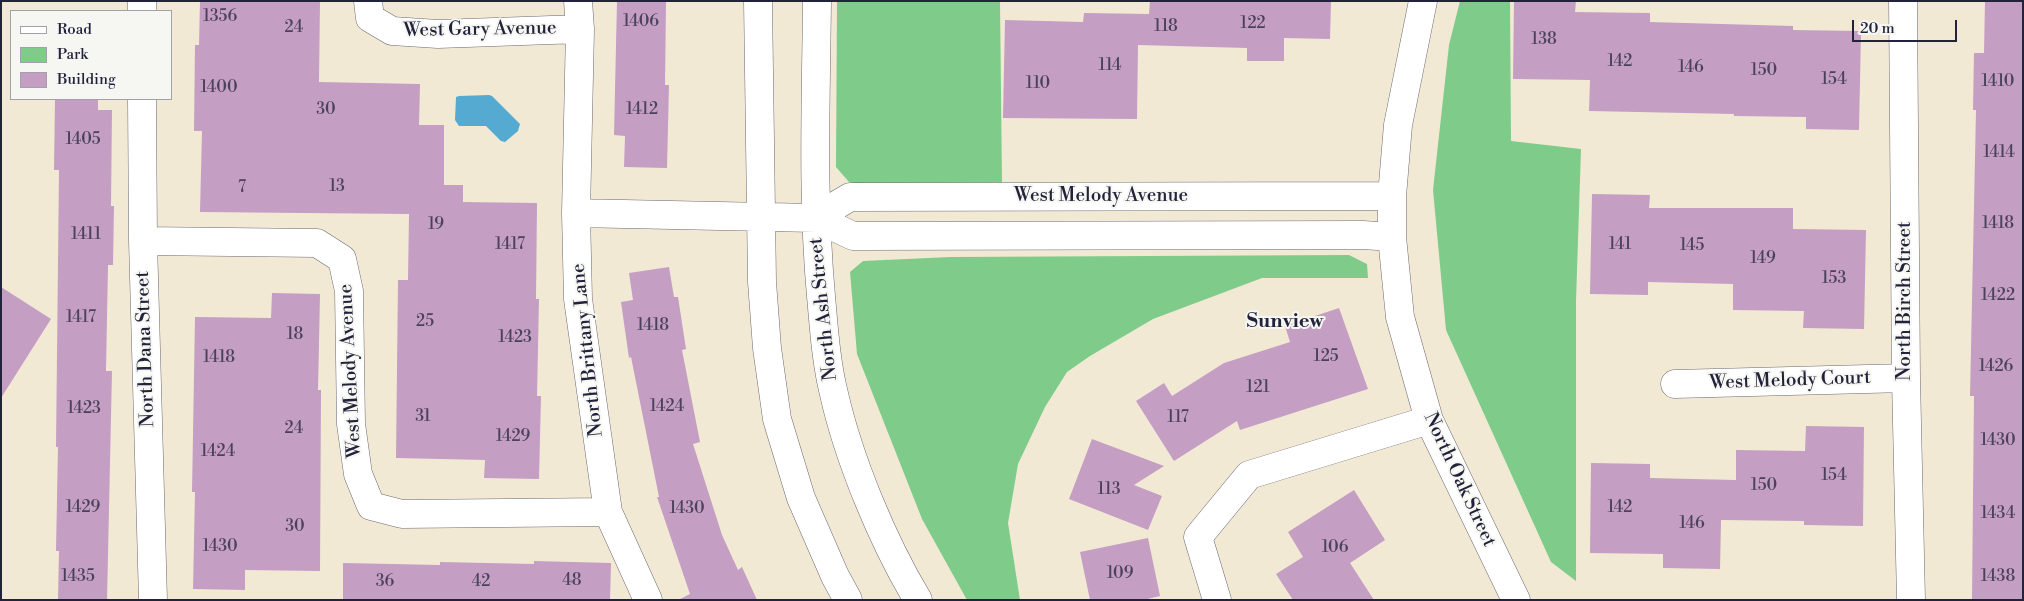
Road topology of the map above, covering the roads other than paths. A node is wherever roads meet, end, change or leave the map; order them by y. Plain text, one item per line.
1 (368, 1) edge
2 (578, 1) edge
3 (758, 1) edge
4 (817, 1) edge
5 (1424, 1) edge
6 (1903, 1) edge
7 (580, 29) junction
8 (142, 100) edge
9 (1392, 196) junction
10 (576, 213) junction
11 (760, 216) junction
12 (815, 218) junction
13 (1392, 236) junction
14 (142, 241) junction
15 (1906, 378) junction
16 (1675, 384) dead end
17 (1429, 420) junction
18 (608, 512) junction
19 (153, 600) edge
20 (648, 600) edge
21 (848, 600) edge
22 (918, 600) edge
23 (1217, 600) edge
24 (1516, 600) edge
25 (1911, 600) edge

1 - 7 street, West Gary Avenue
2 - 7 street, North Brittany Lane
3 - 11 street
4 - 12 street, North Ash Street
5 - 9 street, North Oak Street
6 - 15 street, North Birch Street
7 - 10 street, North Brittany Lane
8 - 14 street, North Dana Street
9 - 12 street, West Melody Avenue
9 - 13 street, North Oak Street
10 - 11 street, West Melody Avenue
10 - 18 street, North Brittany Lane
11 - 12 street, West Melody Avenue
11 - 21 street
12 - 13 street, West Melody Avenue
12 - 22 street, North Ash Street
13 - 17 street, North Oak Street
14 - 18 street, West Melody Avenue
14 - 19 street, North Dana Street
15 - 16 street, West Melody Court
15 - 25 street, North Birch Street
17 - 23 street
17 - 24 street, North Oak Street
18 - 20 street, North Brittany Lane

